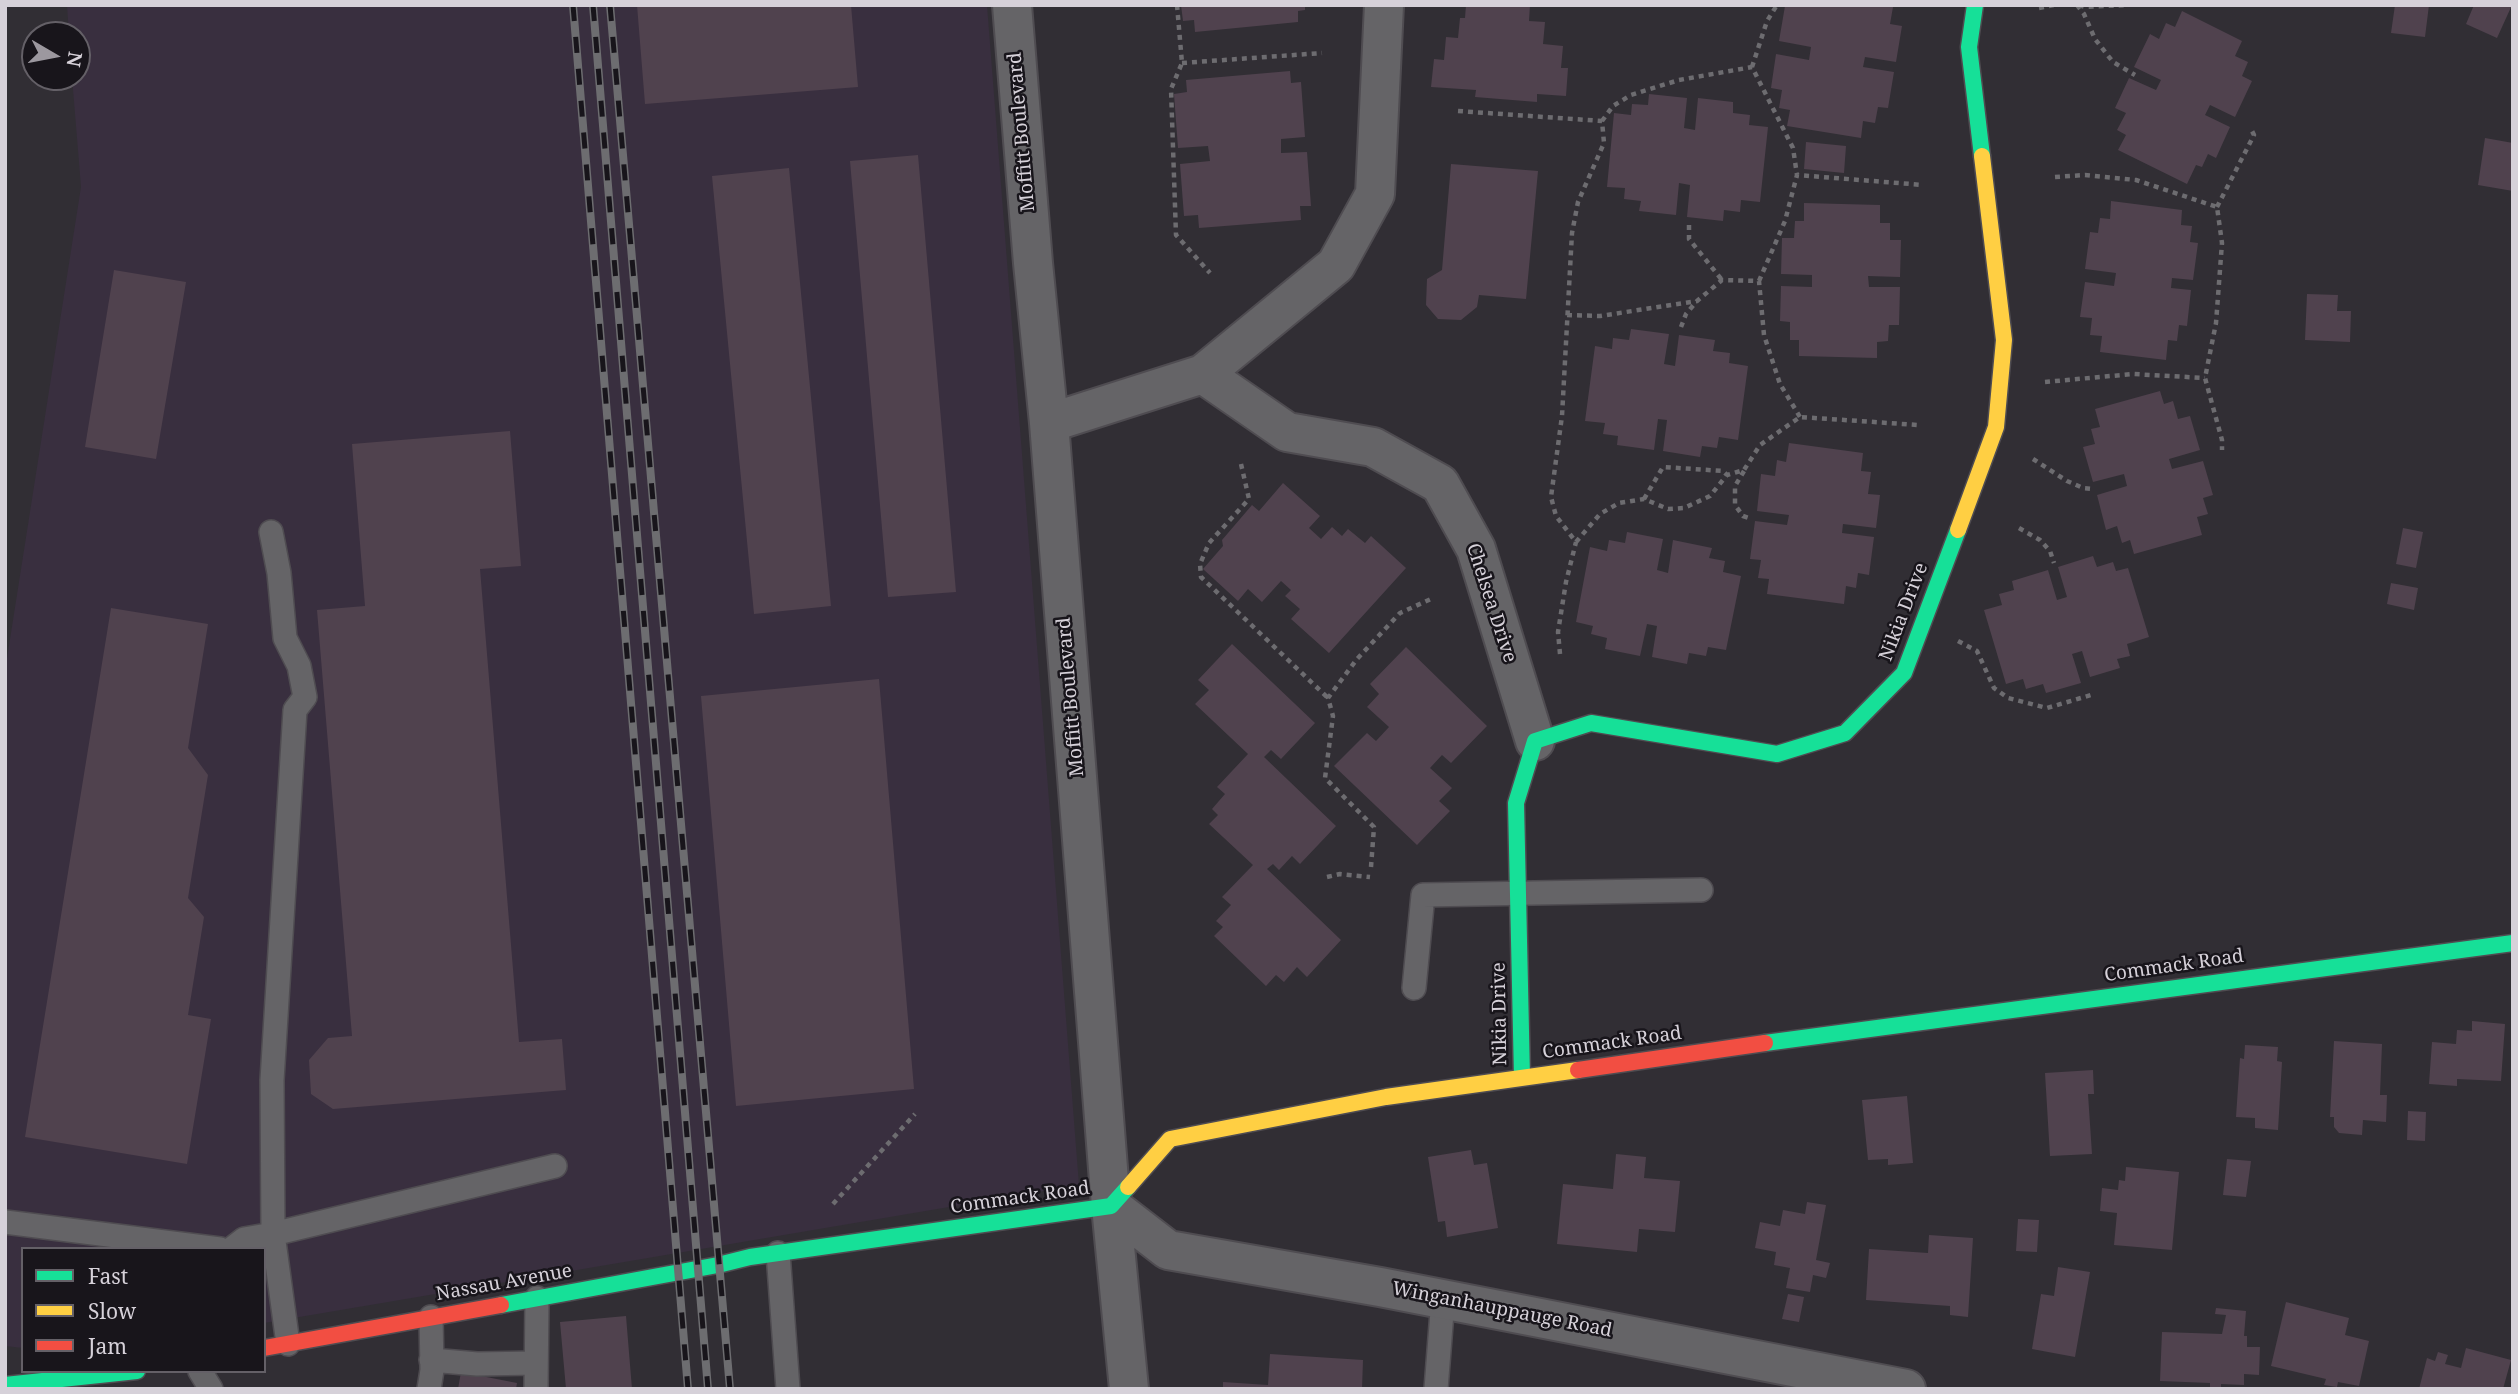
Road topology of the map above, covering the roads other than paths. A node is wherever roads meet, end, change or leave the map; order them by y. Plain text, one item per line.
1 (1012, 5) edge
2 (1384, 5) edge
3 (1975, 5) edge
4 (1203, 374) junction
5 (1049, 423) junction
6 (271, 532) dead end
7 (1535, 741) junction
8 (1700, 890) dead end
9 (1518, 894) junction
10 (2513, 943) edge
11 (1414, 988) dead end
12 (1522, 1077) junction
13 (555, 1166) dead end
14 (1111, 1206) junction
15 (5, 1222) edge
16 (273, 1234) junction
17 (204, 1247) edge
18 (233, 1247) edge
19 (778, 1252) junction
20 (750, 1257) joint
21 (537, 1298) junction
22 (1443, 1299) junction
23 (431, 1317) junction
24 (288, 1344) junction
25 (266, 1348) edge
26 (431, 1360) junction
27 (536, 1363) junction
28 (202, 1373) edge
29 (123, 1378) edge
30 (5, 1385) edge
31 (211, 1389) edge
32 (429, 1389) edge
33 (536, 1389) edge
34 (788, 1389) edge
35 (1129, 1389) edge
36 (1436, 1389) edge
37 (1906, 1389) edge

1 - 5 street, Moffitt Boulevard
2 - 4 street
3 - 7 street, Nikia Drive
4 - 5 street
4 - 7 street, Chelsea Drive
5 - 14 street, Moffitt Boulevard
6 - 16 lane
7 - 9 street, Nikia Drive
8 - 9 lane
9 - 11 lane
9 - 12 street, Nikia Drive
10 - 12 street, Commack Road
12 - 14 street, Commack Road
13 - 16 lane
14 - 19 street, Commack Road
14 - 22 street, Winganhauppauge Road
14 - 35 street, Moffitt Boulevard
15 - 17 lane
16 - 18 lane
16 - 24 lane
19 - 20 street, Commack Road
19 - 34 lane
20 - 21 street, Nassau Avenue
21 - 23 street, Nassau Avenue
21 - 27 lane
22 - 36 lane
22 - 37 street, Winganhauppauge Road
23 - 24 street, Nassau Avenue
23 - 26 lane
24 - 25 street, Nassau Avenue
26 - 27 lane
26 - 32 lane
27 - 33 lane
28 - 31 lane
29 - 30 street

